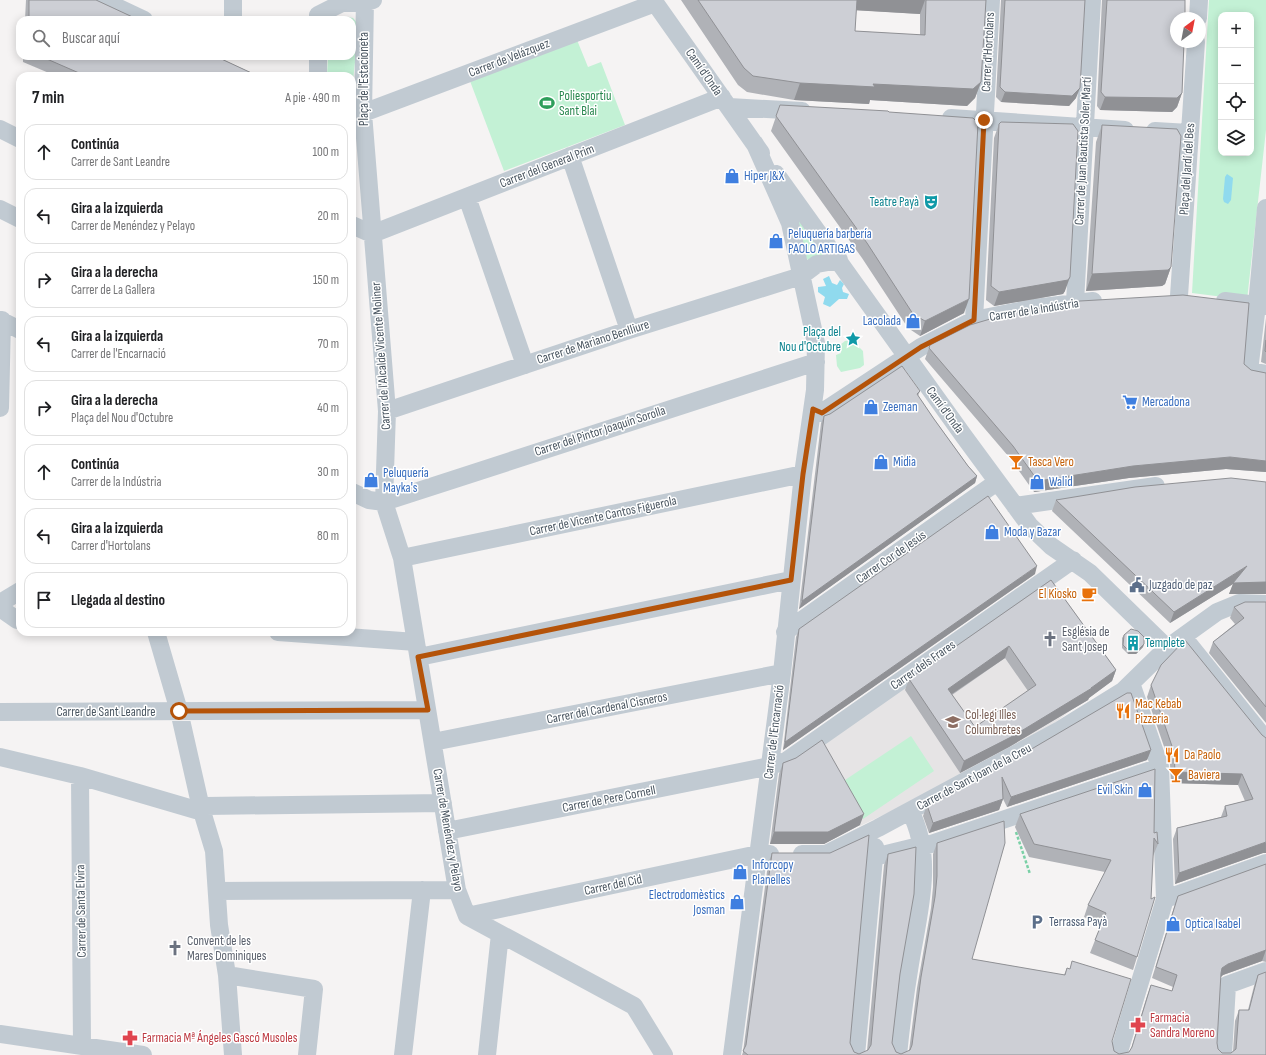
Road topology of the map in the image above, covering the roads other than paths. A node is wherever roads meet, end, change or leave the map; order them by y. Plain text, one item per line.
1 (102, 0) edge
2 (233, 0) edge
3 (991, 0) edge
4 (1092, 0) edge
5 (1199, 0) edge
6 (367, 1) edge
7 (654, 2) edge
8 (318, 12) edge
9 (1198, 12) edge
10 (136, 16) edge
11 (233, 16) edge
12 (1196, 48) edge
13 (318, 60) edge
14 (318, 72) edge
15 (725, 102) junction
16 (821, 112) edge
17 (363, 113) junction
18 (937, 117) edge
19 (984, 120) junction
20 (1085, 128) junction
21 (0, 129) edge
22 (1190, 133) junction
23 (16, 137) edge
24 (755, 144) junction
25 (570, 156) junction
26 (467, 197) junction
27 (1266, 208) edge
28 (0, 209) edge
29 (16, 217) edge
30 (356, 227) edge
31 (372, 234) junction
32 (840, 260) junction
33 (801, 276) junction
34 (1112, 300) edge
35 (1075, 302) junction
36 (1262, 305) edge
37 (1, 320) edge
38 (974, 320) junction
39 (16, 328) edge
40 (629, 330) junction
41 (907, 357) junction
42 (816, 362) junction
43 (525, 365) junction
44 (1257, 373) edge
45 (0, 408) edge
46 (813, 409) junction
47 (387, 411) junction
48 (803, 474) junction
49 (997, 482) junction
50 (1175, 484) edge
51 (356, 494) edge
52 (384, 502) junction
53 (1015, 506) junction
54 (402, 558) junction
55 (1073, 560) junction
56 (791, 580) junction
57 (16, 593) edge
58 (0, 603) edge
59 (1266, 604) edge
60 (0, 608) edge
61 (16, 619) edge
62 (785, 632) junction
63 (157, 636) edge
64 (309, 636) edge
65 (1183, 637) junction
66 (1167, 648) junction
67 (417, 650) junction
68 (782, 673) junction
69 (1131, 683) junction
70 (428, 710) junction
71 (179, 711) junction
72 (0, 712) edge
73 (1266, 740) edge
74 (433, 742) junction
75 (0, 757) edge
76 (770, 766) junction
77 (1160, 767) junction
78 (80, 776) junction
79 (443, 803) junction
80 (201, 808) junction
81 (910, 811) junction
82 (878, 828) junction
83 (448, 831) junction
84 (922, 847) junction
85 (758, 854) junction
86 (874, 857) junction
87 (1266, 863) edge
88 (422, 890) junction
89 (457, 890) junction
90 (217, 891) junction
91 (1165, 899) junction
92 (467, 916) junction
93 (500, 934) junction
94 (1266, 971) edge
95 (227, 974) junction
96 (0, 1034) edge
97 (82, 1046) junction
98 (142, 1055) edge
99 (233, 1055) edge
100 (307, 1055) edge
101 (403, 1055) edge
102 (486, 1055) edge
103 (664, 1055) edge
104 (732, 1055) edge
105 (856, 1055) edge
106 (898, 1055) edge
107 (1118, 1055) edge
108 (1223, 1055) edge

1 - 10 street
2 - 11 street
3 - 19 street, Carrer d'Hortolans
4 - 20 street, Carrer de Juan Bautista Soler Martí
5 - 9 street
6 - 8 street, Plaça de l'Estacioneta
6 - 17 street, Plaça de l'Estacioneta
7 - 15 street, Camí d'Onda
7 - 17 street, Carrer de Velázquez
12 - 22 street, Plaça del Jardí del Bes
13 - 14 street
15 - 16 street
15 - 24 street, Camí d'Onda
15 - 25 street, Carrer del General Prim
17 - 31 street, Plaça de l'Estacioneta
18 - 19 street
19 - 20 street
19 - 38 street, Carrer d'Hortolans
20 - 22 street
20 - 35 street, Carrer de Juan Bautista Soler Martí
21 - 23 street
22 - 36 street, Plaça del Jardí del Bes
24 - 32 street, Camí d'Onda
24 - 33 street, Camí d'Onda
25 - 26 street, Carrer del General Prim
25 - 40 street
26 - 31 street, Carrer del General Prim
26 - 43 street
27 - 36 street
28 - 29 street
30 - 31 street
31 - 47 street, Carrer de l'Alcalde Vicente Moliner
32 - 33 street
32 - 41 street, Camí d'Onda
33 - 40 street, Carrer de Mariano Benlliure
33 - 42 street
34 - 35 street, Carrer de la Indústria
35 - 38 street, Carrer de la Indústria
36 - 44 street
37 - 39 street
37 - 45 street
38 - 41 street, Carrer de la Indústria
40 - 43 street, Carrer de Mariano Benlliure
41 - 46 street
41 - 49 street, Camí d'Onda
42 - 46 street
42 - 52 street, Carrer del Pintor Joaquín Sorolla
43 - 47 street, Carrer de Mariano Benlliure
46 - 48 street, Carrer de l'Encarnació
47 - 52 street, Carrer de l'Alcalde Vicente Moliner
48 - 54 street, Carrer de Vicente Cantos Figuerola
48 - 56 street, Carrer de l'Encarnació
49 - 53 street, Camí d'Onda
49 - 62 street, Carrer Cor de Jesús
50 - 53 street
51 - 52 street
52 - 54 street, Carrer de Menéndez y Pelayo
53 - 55 street, Camí d'Onda
54 - 67 street, Carrer de Menéndez y Pelayo
55 - 66 street, Camí d'Onda
55 - 76 street, Carrer dels Frares
56 - 62 street, Carrer de l'Encarnació
56 - 67 street
57 - 58 street
59 - 65 street, Carrer de Sant Joan de la Creu
60 - 61 street
62 - 68 street, Carrer de l'Encarnació
63 - 71 street
64 - 67 street
65 - 66 street, Carrer de Sant Joan de la Creu
65 - 73 street
66 - 69 street, Carrer de Sant Joan de la Creu
67 - 70 street, Carrer de Menéndez y Pelayo
68 - 74 street, Carrer del Cardenal Cisneros
68 - 76 street, Carrer de l'Encarnació
69 - 77 street
69 - 81 street, Carrer de Sant Joan de la Creu
70 - 71 street, Carrer de Sant Leandre
70 - 74 street, Carrer de Menéndez y Pelayo
71 - 72 street, Carrer de Sant Leandre
71 - 80 street
74 - 79 street, Carrer de Menéndez y Pelayo
75 - 78 street
76 - 83 street, Carrer de Pere Cornell
76 - 85 street, Carrer de l'Encarnació
77 - 84 street
77 - 91 street
78 - 80 street
78 - 97 street, Carrer de Santa Elvira
79 - 80 street
79 - 83 street, Carrer de Menéndez y Pelayo
80 - 90 street
81 - 82 street, Carrer de Sant Joan de la Creu
81 - 84 street
82 - 85 street, Carrer de Sant Joan de la Creu
82 - 86 street
83 - 89 street, Carrer de Menéndez y Pelayo
84 - 86 street
84 - 106 street
85 - 92 street, Carrer del Cid
85 - 104 street, Carrer de l'Encarnació
86 - 105 street
87 - 91 street
88 - 89 street
88 - 90 street
88 - 101 street
89 - 92 street, Carrer de Menéndez y Pelayo
90 - 95 street
91 - 107 street
92 - 93 street
93 - 102 street
93 - 103 street
94 - 108 street
95 - 99 street
95 - 100 street
96 - 97 street
97 - 98 street

